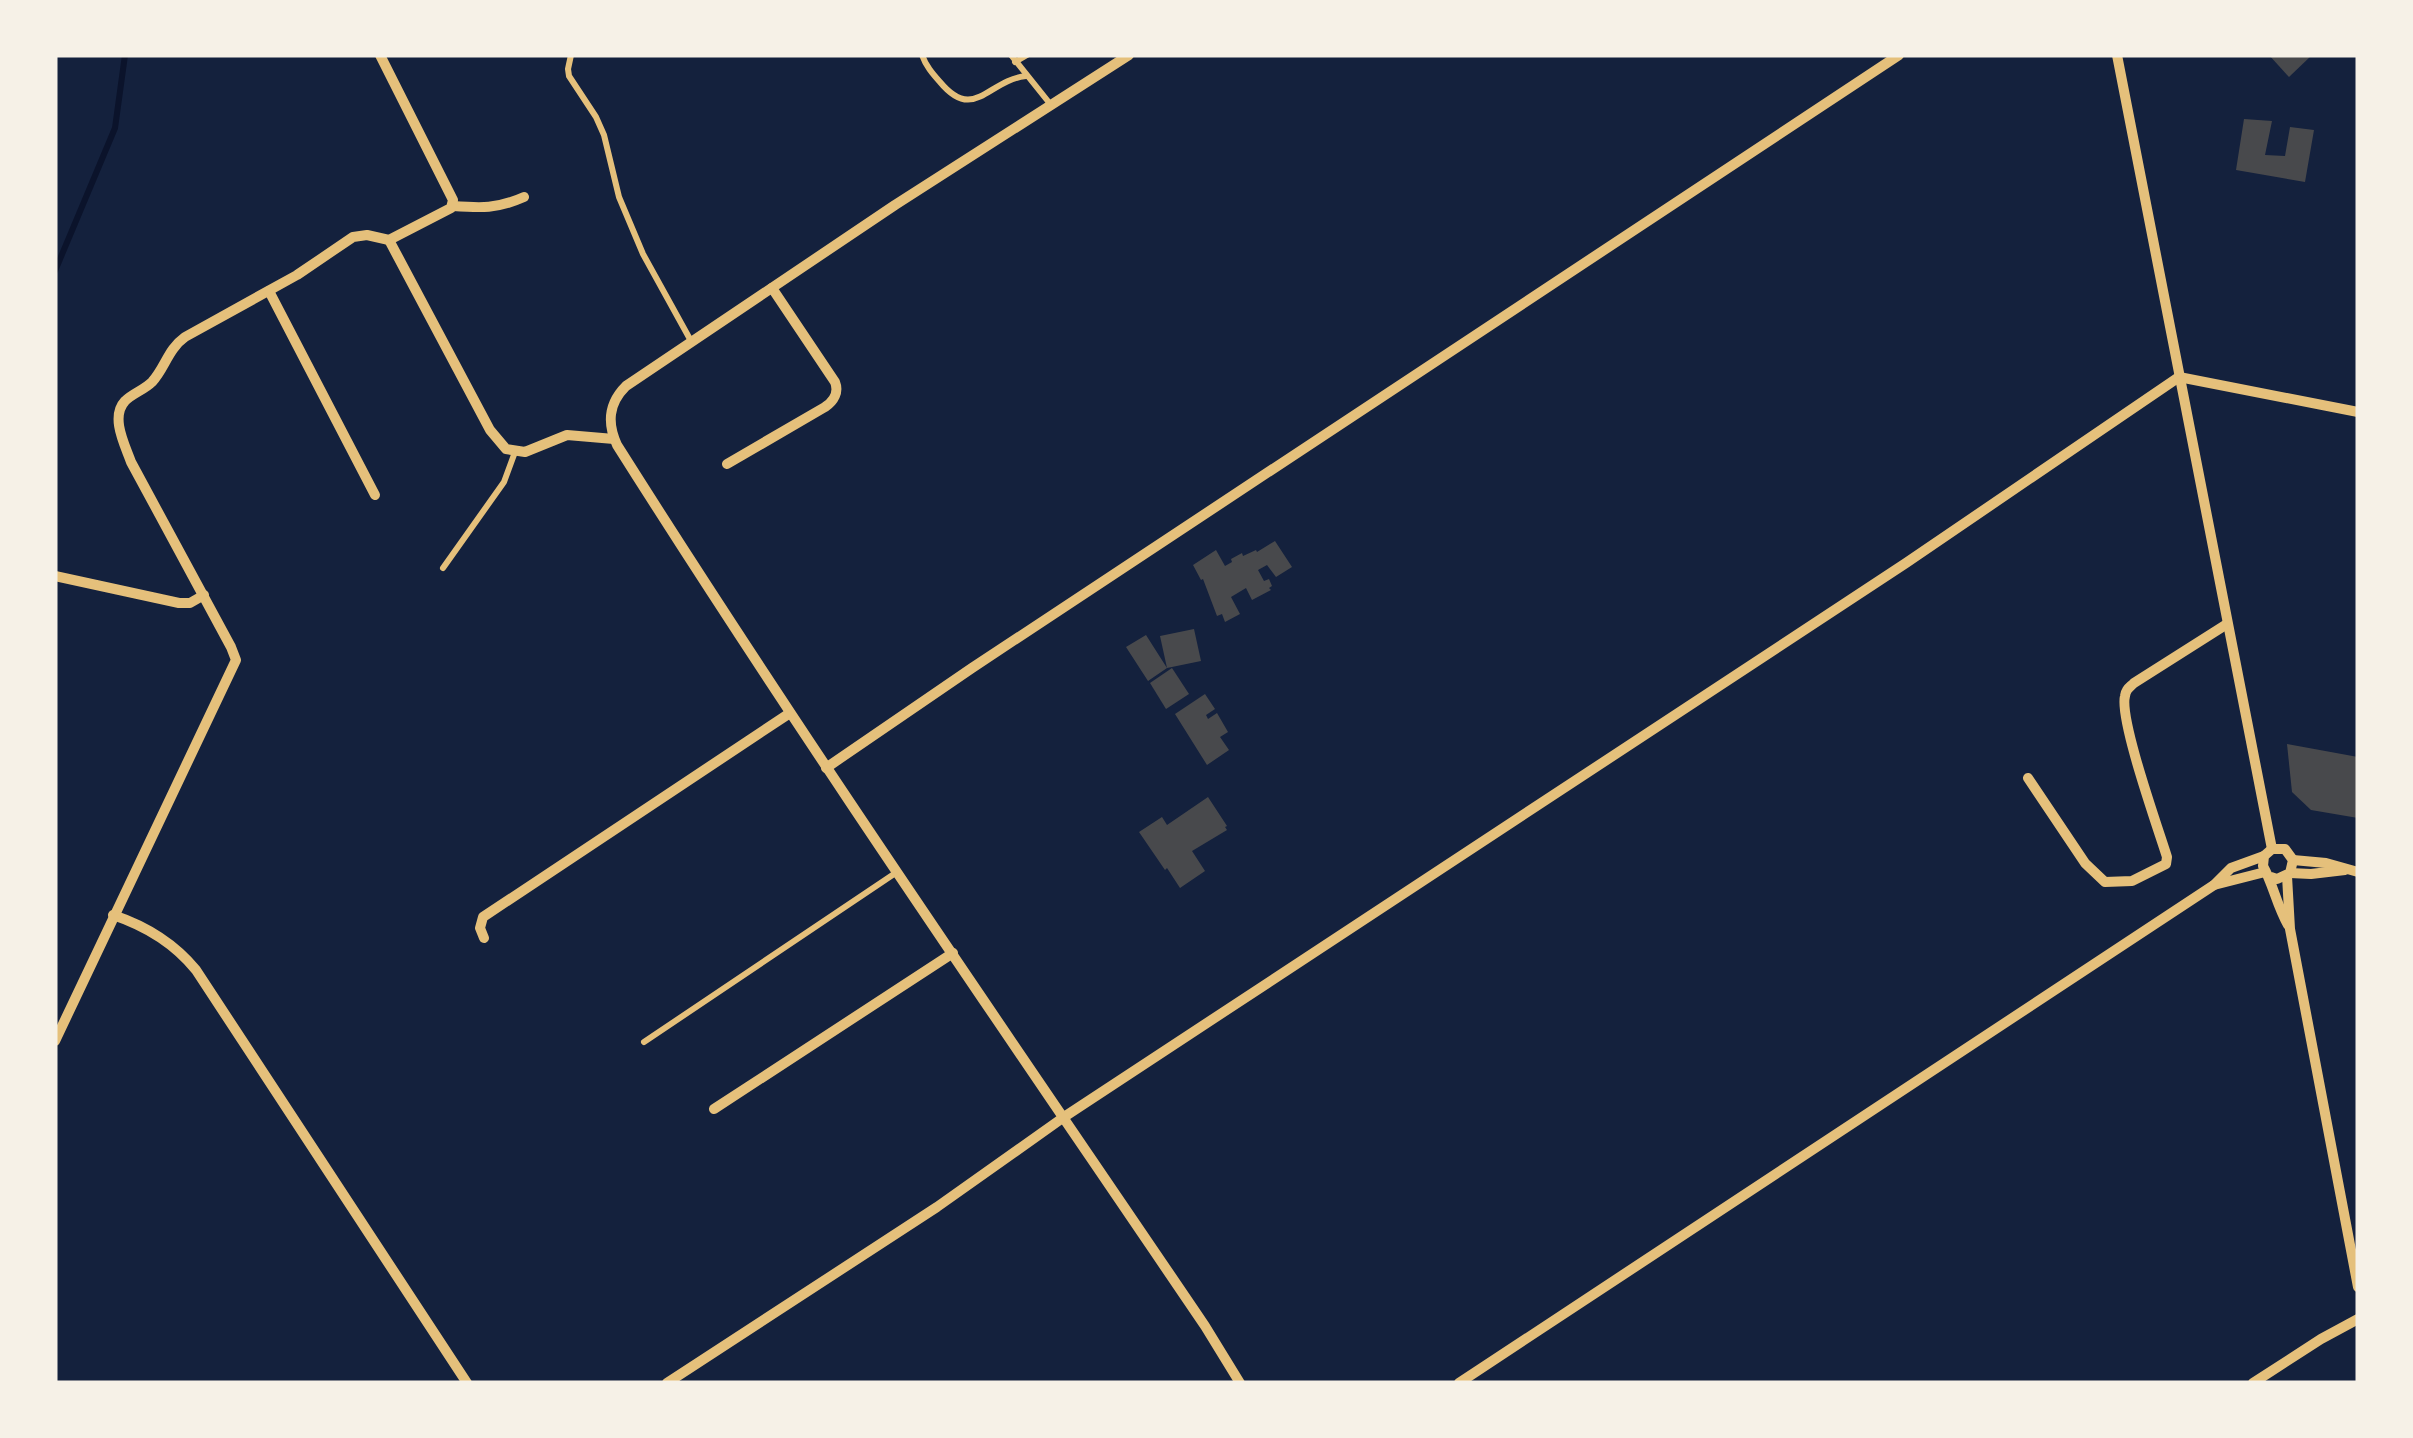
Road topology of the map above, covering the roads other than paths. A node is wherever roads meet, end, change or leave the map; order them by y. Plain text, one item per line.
1 (380, 55) edge
2 (571, 55) edge
3 (922, 55) edge
4 (1027, 55) edge
5 (1129, 55) edge
6 (1899, 55) edge
7 (2117, 55) edge
8 (1013, 58) edge
9 (1026, 76) junction
10 (1051, 105) junction
11 (524, 197) dead end
12 (452, 206) junction
13 (389, 240) junction
14 (772, 288) junction
15 (269, 290) junction
16 (691, 342) junction
17 (2179, 378) junction
18 (2358, 412) edge
19 (614, 439) junction
20 (516, 452) junction
21 (727, 464) dead end
22 (375, 496) dead end
23 (443, 568) dead end
24 (55, 576) edge
25 (204, 595) junction
26 (2228, 624) junction
27 (790, 713) junction
28 (826, 768) junction
29 (2028, 778) dead end
30 (2268, 852) junction
31 (2293, 860) junction
32 (2352, 871) edge
33 (898, 872) junction
34 (2268, 874) junction
35 (2288, 875) junction
36 (2214, 885) junction
37 (114, 915) junction
38 (2290, 929) junction
39 (484, 938) dead end
40 (953, 954) junction
41 (55, 1041) edge
42 (644, 1042) dead end
43 (714, 1110) dead end
44 (1064, 1117) junction
45 (2358, 1287) edge
46 (2358, 1319) edge
47 (467, 1383) edge
48 (667, 1383) edge
49 (1240, 1383) edge
50 (1459, 1383) edge
51 (2253, 1383) edge

1 - 12 street
2 - 16 lane
3 - 9 lane
4 - 8 lane
5 - 10 street
6 - 28 street
7 - 17 street
8 - 9 lane
9 - 10 lane
10 - 14 street
11 - 12 street
12 - 13 street
13 - 15 street
13 - 20 street
14 - 16 street
14 - 21 street
15 - 22 street
15 - 25 street
16 - 19 street
17 - 18 street
17 - 26 street
17 - 44 street
19 - 20 street
19 - 27 street
20 - 23 lane
24 - 25 street
25 - 37 street
26 - 29 street
26 - 30 street
27 - 28 street
27 - 39 street
28 - 33 street
30 - 31 street
30 - 34 street
30 - 36 street
31 - 32 street
31 - 35 street
32 - 35 street
33 - 40 street
33 - 42 lane
34 - 35 street
34 - 36 street
34 - 38 street
35 - 38 street
36 - 50 street
37 - 41 street
37 - 47 street
38 - 45 street
40 - 43 street
40 - 44 street
44 - 48 street
44 - 49 street
46 - 51 street

